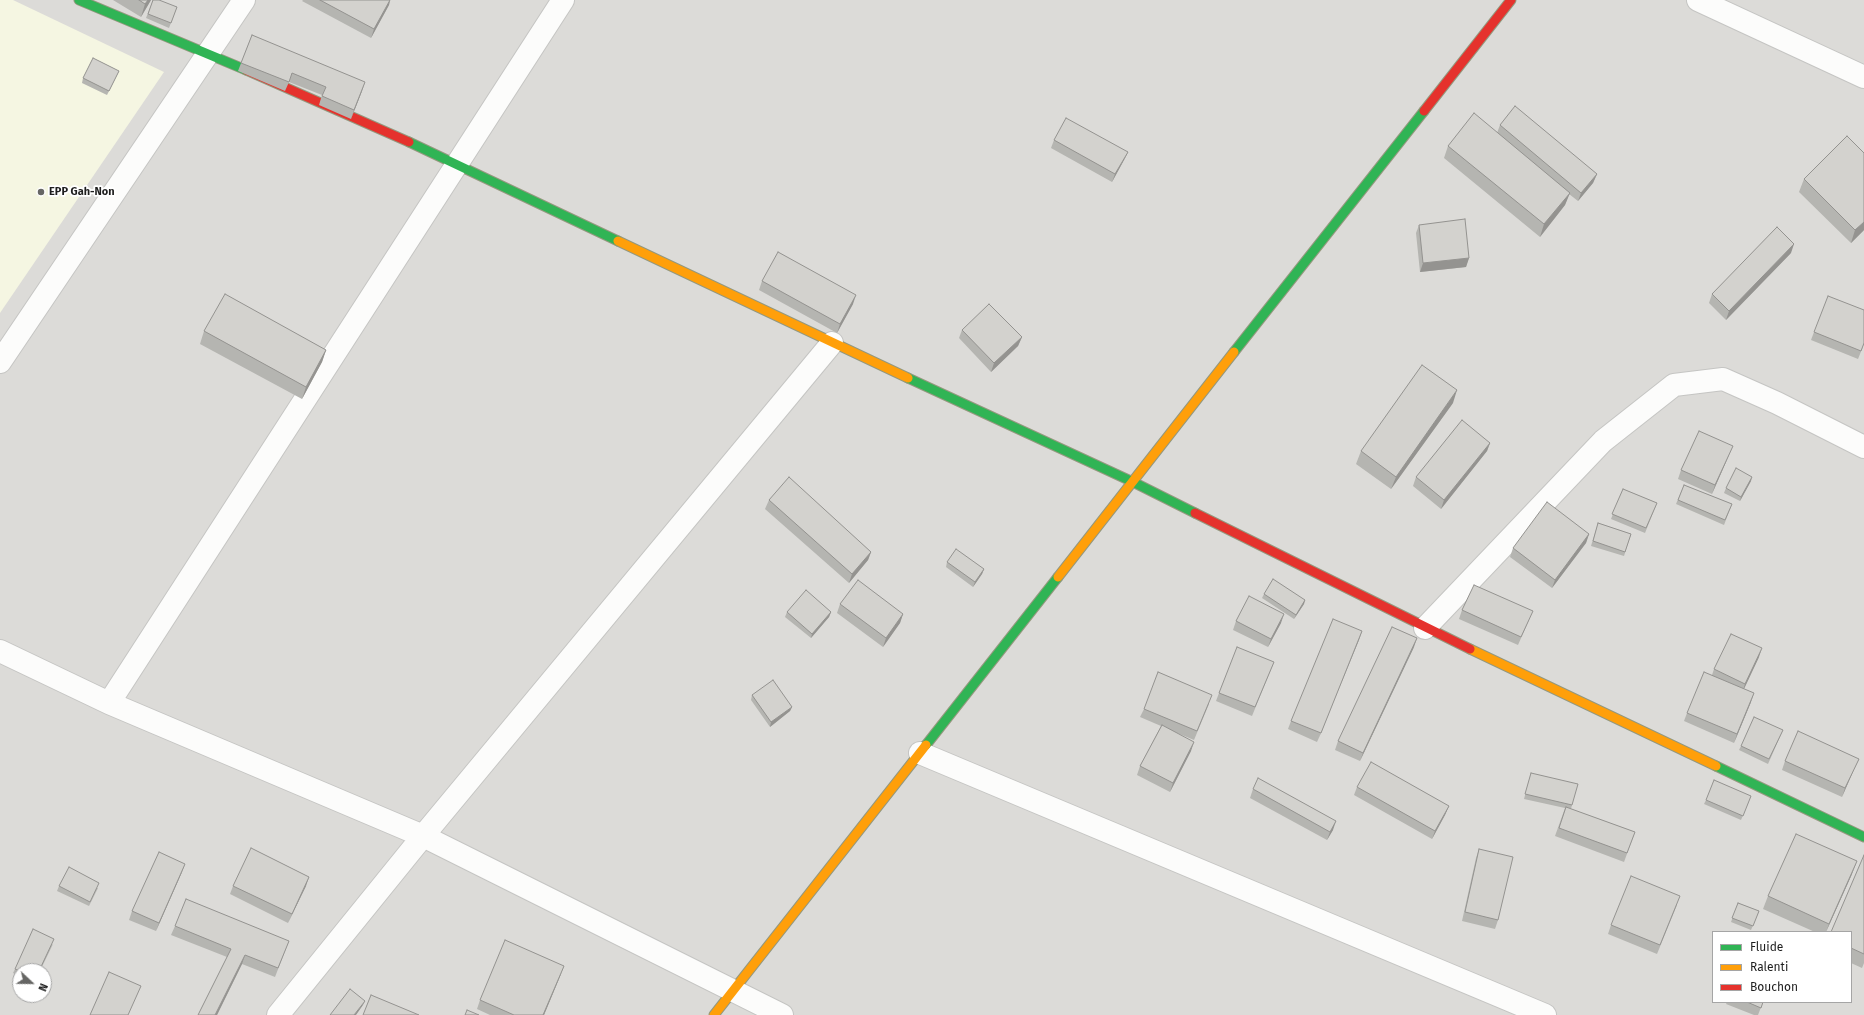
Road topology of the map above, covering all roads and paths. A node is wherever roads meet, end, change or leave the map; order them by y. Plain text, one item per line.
1 (79, 0) edge
2 (244, 0) edge
3 (563, 0) edge
4 (1511, 0) edge
5 (1698, 0) edge
6 (209, 54) junction
7 (1864, 76) edge
8 (457, 164) junction
9 (832, 343) junction
10 (0, 362) edge
11 (1864, 447) edge
12 (1133, 482) junction
13 (1425, 628) junction
14 (0, 650) edge
15 (109, 702) junction
16 (920, 753) junction
17 (423, 836) junction
18 (1864, 837) edge
19 (733, 991) junction
20 (278, 1015) edge
21 (714, 1015) edge
22 (782, 1015) edge
23 (1545, 1015) edge

1 - 6 street
2 - 6 street
3 - 8 street
4 - 12 street
5 - 7 street
6 - 8 street
6 - 10 street
8 - 9 street
8 - 15 street
9 - 12 street
9 - 17 street
11 - 13 street
12 - 13 street
12 - 16 street
13 - 18 street
14 - 15 street
15 - 17 street
16 - 19 street
16 - 23 street
17 - 19 street
17 - 20 street
19 - 21 street
19 - 22 street

